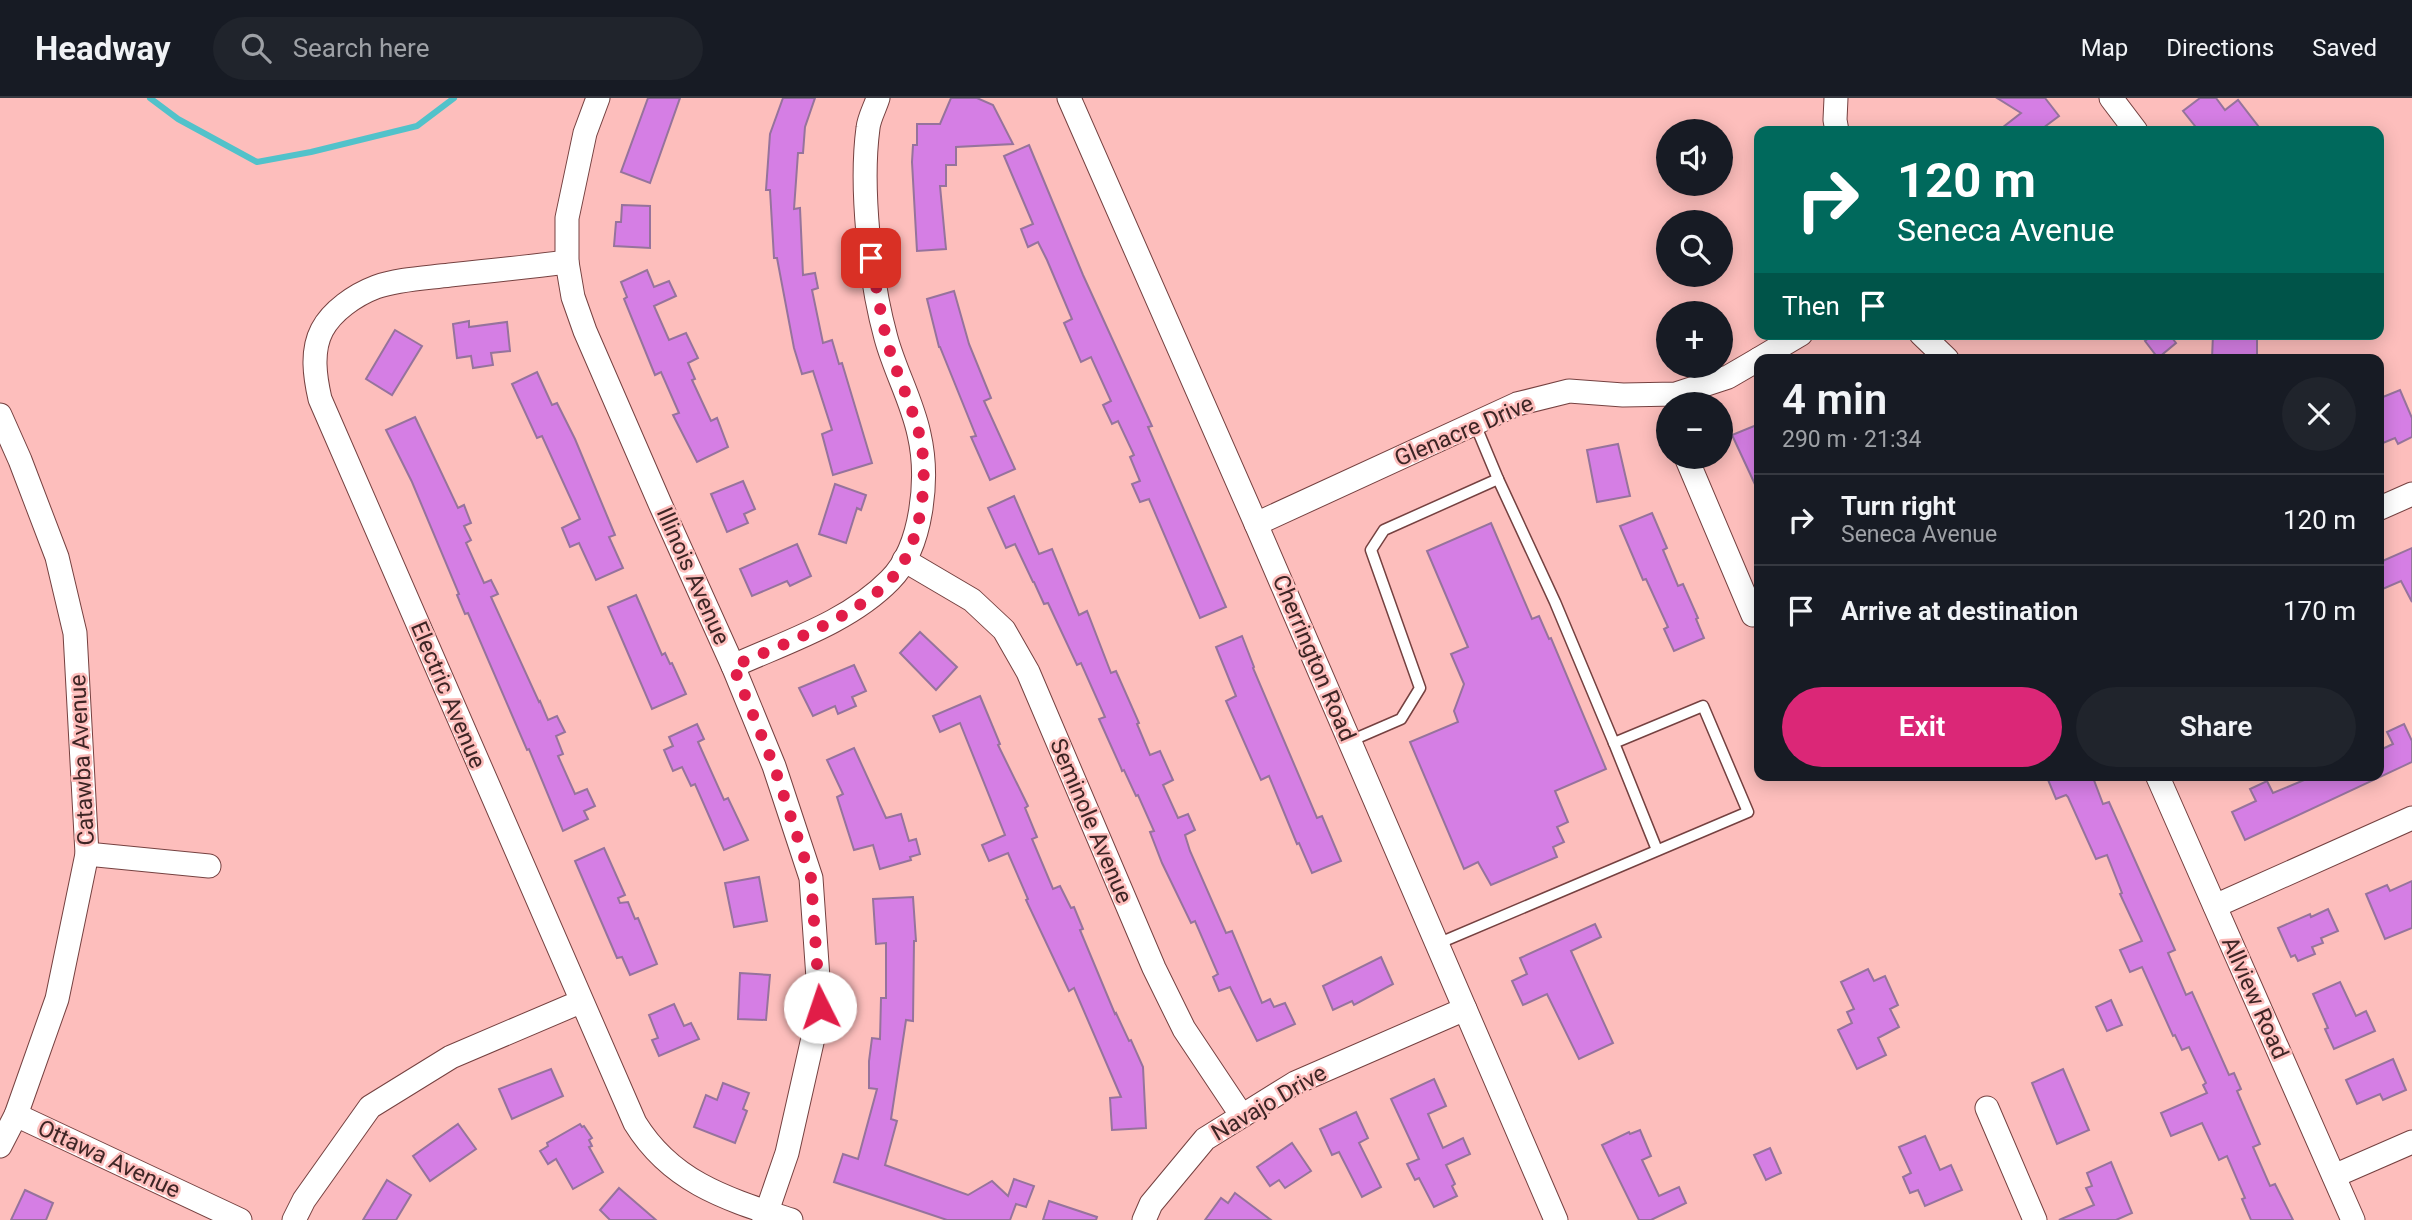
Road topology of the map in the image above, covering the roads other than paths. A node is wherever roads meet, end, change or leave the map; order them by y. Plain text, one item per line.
1 (598, 98) edge
2 (878, 98) edge
3 (1069, 98) edge
4 (1836, 98) edge
5 (2110, 98) edge
6 (1836, 126) edge
7 (2132, 126) edge
8 (567, 262) junction
9 (1791, 340) edge
10 (1928, 340) edge
11 (1767, 354) edge
12 (1942, 354) edge
13 (1754, 362) edge
14 (1690, 392) edge
15 (1656, 399) edge
16 (0, 415) edge
17 (1475, 424) junction
18 (1691, 469) edge
19 (1498, 479) junction
20 (2412, 494) edge
21 (2384, 506) edge
22 (1256, 524) junction
23 (904, 559) junction
24 (1753, 615) dead end
25 (733, 666) junction
26 (1350, 741) junction
27 (1614, 743) junction
28 (2160, 781) edge
29 (2412, 818) edge
30 (1657, 850) junction
31 (87, 854) junction
32 (209, 866) dead end
33 (2215, 906) junction
34 (1437, 944) junction
35 (580, 1002) junction
36 (1465, 1009) junction
37 (1987, 1108) dead end
38 (16, 1115) junction
39 (1241, 1116) junction
40 (2412, 1142) edge
41 (0, 1146) edge
42 (2334, 1176) junction
43 (765, 1216) edge
44 (240, 1220) edge
45 (294, 1220) edge
46 (791, 1220) edge
47 (1144, 1220) edge
48 (1556, 1220) edge
49 (2035, 1220) edge
50 (2353, 1220) edge

1 - 8 street, Illinois Avenue
2 - 23 street
3 - 22 street, Cherrington Road
4 - 6 street
5 - 7 street
8 - 25 street, Illinois Avenue
8 - 35 street, Electric Avenue
9 - 11 street, Glenacre Drive
10 - 12 street
13 - 14 street, Glenacre Drive
15 - 17 street, Glenacre Drive
16 - 31 street, Catawba Avenue
17 - 19 lane
17 - 22 street, Glenacre Drive
18 - 24 street
19 - 26 lane
19 - 27 lane
20 - 21 street
22 - 26 street, Cherrington Road
23 - 25 street
23 - 39 street, Seminole Avenue
25 - 43 street, Illinois Avenue
26 - 34 street, Cherrington Road
27 - 30 lane
27 - 30 lane
28 - 33 street, Allview Road
29 - 33 street
30 - 34 lane
31 - 32 street
31 - 38 street, Catawba Avenue
33 - 42 street, Allview Road
34 - 36 street, Cherrington Road
35 - 43 street, Electric Avenue
35 - 45 street
36 - 39 street, Navajo Drive
36 - 48 street, Cherrington Road
37 - 49 street
38 - 41 street, Catawba Avenue
38 - 44 street, Ottawa Avenue
39 - 47 street, Navajo Drive
40 - 42 street
42 - 50 street, Allview Road
43 - 46 street, Electric Avenue

